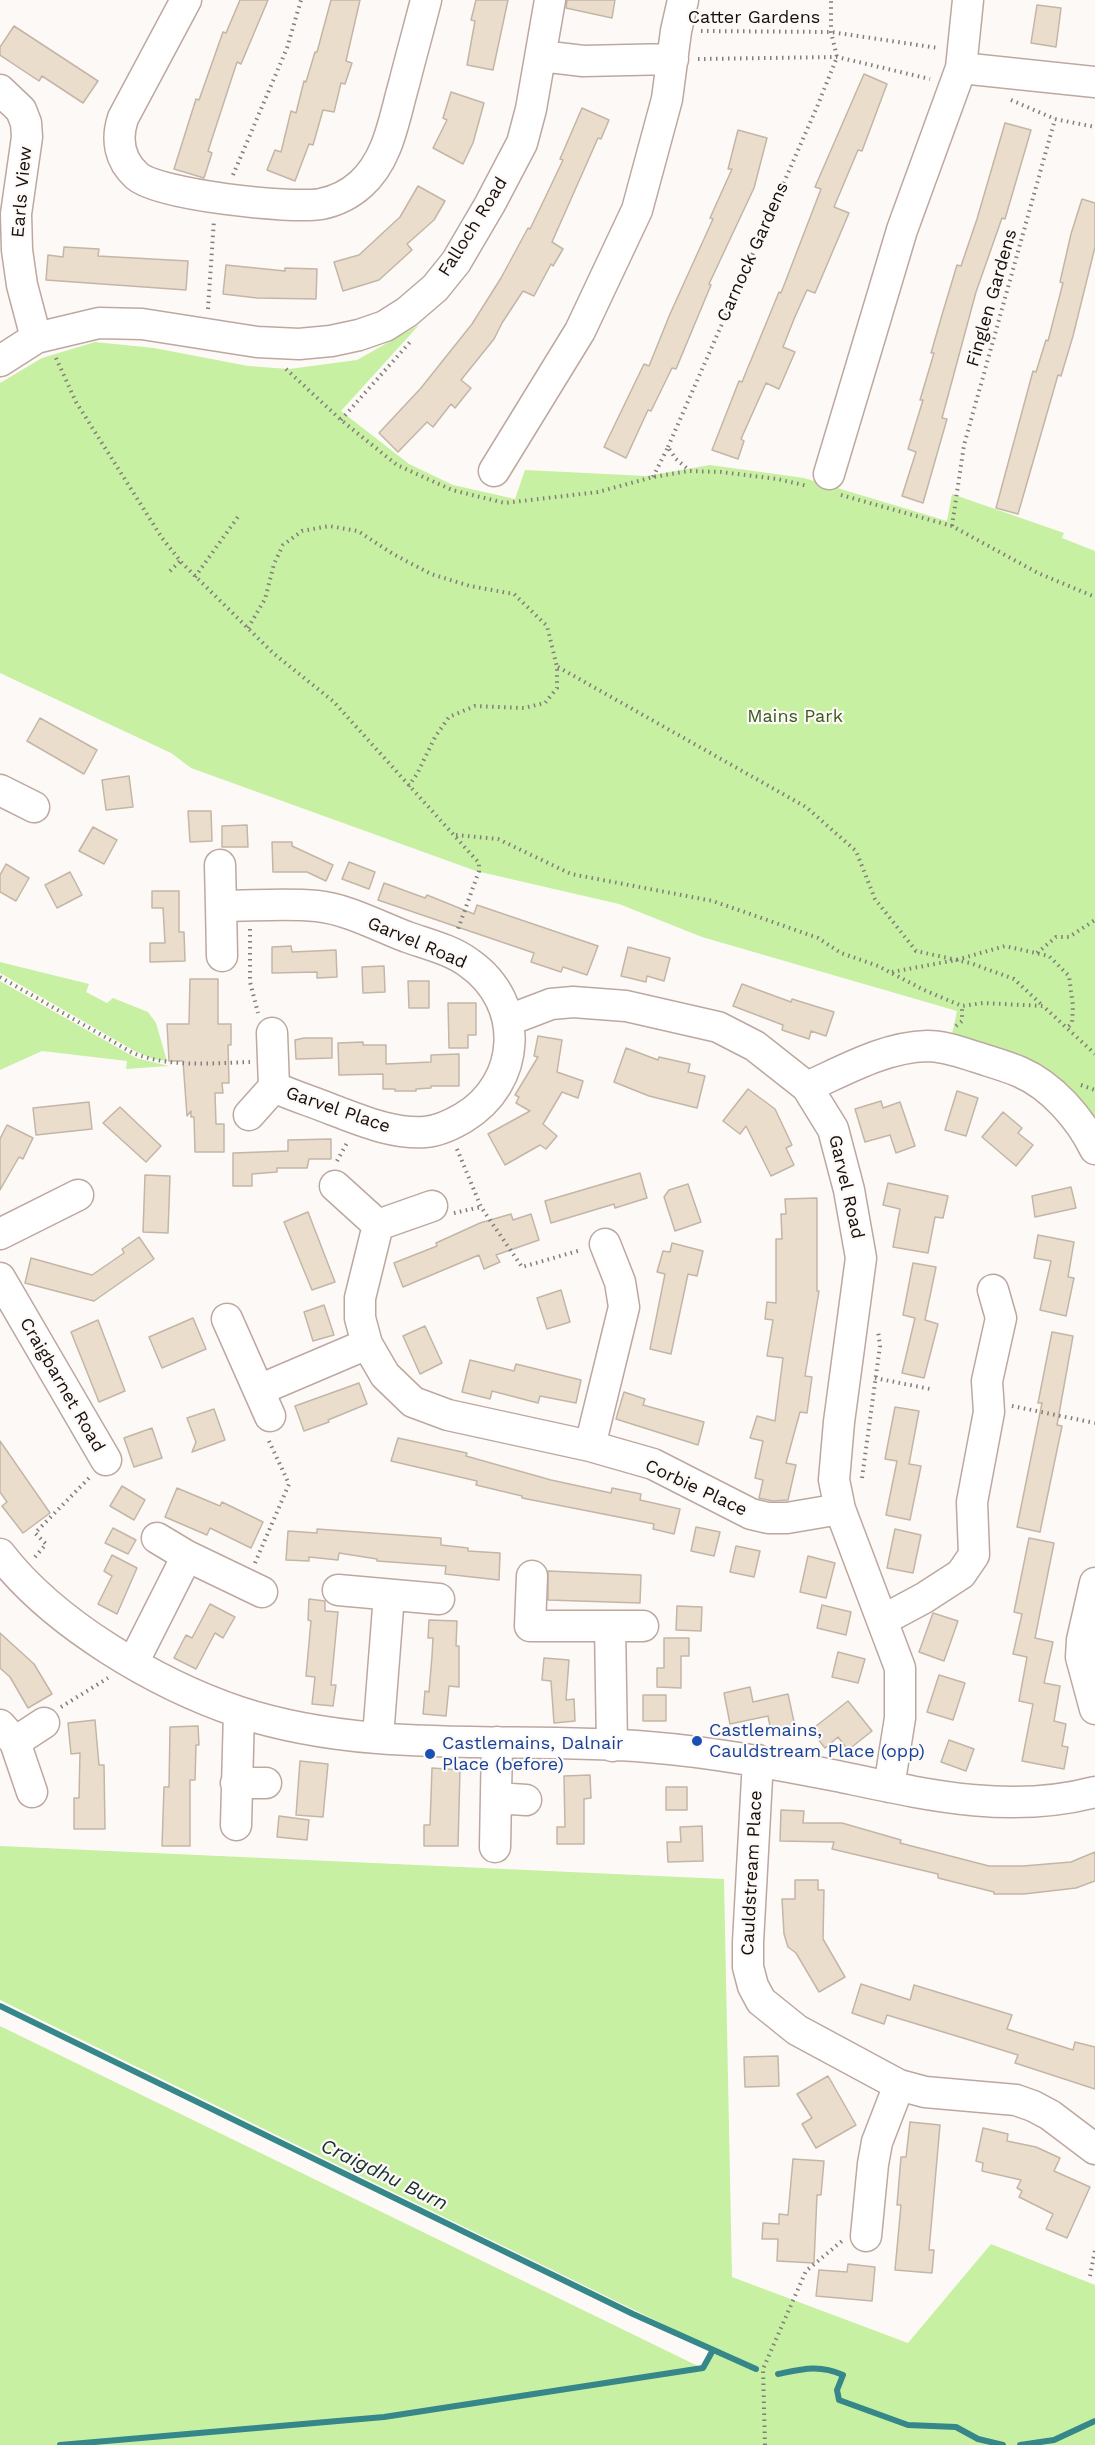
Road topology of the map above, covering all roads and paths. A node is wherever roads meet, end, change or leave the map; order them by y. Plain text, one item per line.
1 (186, 0) edge
2 (301, 0) edge
3 (426, 0) edge
4 (550, 0) edge
5 (683, 0) edge
6 (831, 0) edge
7 (968, 0) edge
8 (831, 32) junction
9 (674, 45) junction
10 (541, 56) junction
11 (837, 57) junction
12 (960, 68) junction
13 (1095, 82) edge
14 (0, 90) edge
15 (1095, 127) edge
16 (219, 208) junction
17 (206, 333) junction
18 (41, 337) junction
19 (415, 337) dead end
20 (257, 342) junction
21 (0, 361) edge
22 (341, 420) junction
23 (668, 447) junction
24 (494, 471) dead end
25 (689, 471) junction
26 (653, 477) junction
27 (826, 485) junction
28 (240, 514) dead end
29 (952, 526) junction
30 (180, 561) junction
31 (170, 571) dead end
32 (195, 577) junction
33 (1095, 597) edge
34 (248, 628) junction
35 (557, 667) junction
36 (408, 787) junction
37 (0, 790) edge
38 (34, 807) dead end
39 (455, 835) junction
40 (220, 865) dead end
41 (236, 906) junction
42 (1095, 920) edge
43 (449, 953) junction
44 (1036, 953) junction
45 (222, 956) dead end
46 (956, 960) junction
47 (891, 972) junction
48 (0, 977) edge
49 (1043, 1006) junction
50 (509, 1020) junction
51 (1067, 1028) junction
52 (1095, 1054) edge
53 (273, 1060) junction
54 (807, 1087) junction
55 (249, 1115) dead end
56 (356, 1118) junction
57 (448, 1126) junction
58 (1095, 1149) edge
59 (335, 1186) joint
60 (78, 1195) dead end
61 (432, 1206) dead end
62 (378, 1225) junction
63 (0, 1234) edge
64 (605, 1244) joint
65 (0, 1278) edge
66 (993, 1290) dead end
67 (227, 1319) dead end
68 (367, 1344) junction
69 (875, 1378) dead end
70 (930, 1389) dead end
71 (988, 1401) junction
72 (264, 1403) junction
73 (1095, 1423) edge
74 (590, 1446) junction
75 (106, 1460) joint
76 (840, 1509) junction
77 (157, 1538) dead end
78 (187, 1556) junction
79 (7, 1568) edge
80 (532, 1576) dead end
81 (1095, 1583) edge
82 (254, 1588) joint
83 (338, 1590) dead end
84 (388, 1594) junction
85 (439, 1599) dead end
86 (884, 1620) junction
87 (610, 1626) junction
88 (643, 1626) dead end
89 (132, 1663) junction
90 (1089, 1665) edge
91 (1095, 1708) edge
92 (239, 1712) junction
93 (44, 1723) joint
94 (7, 1734) edge
95 (378, 1737) junction
96 (497, 1742) junction
97 (612, 1746) junction
98 (758, 1760) junction
99 (236, 1783) junction
100 (266, 1783) dead end
101 (889, 1787) junction
102 (32, 1792) dead end
103 (1095, 1792) edge
104 (496, 1798) junction
105 (526, 1800) dead end
106 (236, 1825) dead end
107 (495, 1847) dead end
108 (899, 2085) junction
109 (1095, 2149) edge
110 (867, 2229) joint
111 (1095, 2250) edge
112 (1090, 2277) dead end
113 (765, 2445) edge

1 - 16 street
2 - 16 path
3 - 16 street
4 - 10 street, Falloch Road
5 - 9 street
6 - 8 path, Catter Gardens
7 - 12 street
8 - 9 path, Catter Gardens
8 - 11 path
8 - 12 path, Catter Gardens
9 - 10 street
9 - 11 path
9 - 24 street
10 - 20 street, Falloch Road
11 - 12 path
11 - 23 path, Carnock Gardens
12 - 13 street
12 - 27 street
14 - 18 street, Earls View
15 - 29 path, Finglen Gardens
16 - 17 path
17 - 18 street, Falloch Road
17 - 20 street, Falloch Road
18 - 21 street, Falloch Road
18 - 30 path
19 - 22 path
20 - 22 path
22 - 26 path
23 - 25 path
23 - 26 path, Carnock Gardens
25 - 26 path
25 - 27 path
27 - 29 path
28 - 32 path
29 - 33 path
30 - 31 path
30 - 32 path
32 - 34 path
34 - 35 path
34 - 36 path
35 - 36 path
35 - 46 path
36 - 39 path
37 - 38 street
39 - 43 path
39 - 47 path
40 - 41 street
41 - 43 street, Garvel Road
41 - 45 street
41 - 53 path
42 - 44 path
43 - 50 street, Garvel Road
44 - 46 path
44 - 51 path
46 - 47 path
46 - 49 path
47 - 49 path
48 - 53 path
49 - 51 path
50 - 54 street, Garvel Road
50 - 57 street, Garvel Place
51 - 52 path
53 - 55 street, Garvel Place
53 - 56 street, Garvel Place
54 - 58 street
54 - 76 street, Garvel Road
56 - 57 street, Garvel Place
56 - 59 path
57 - 64 path
59 - 62 street
60 - 63 street
61 - 62 street
62 - 68 street, Corbie Place
64 - 74 street
65 - 75 street, Craigbarnet Road
66 - 71 street
67 - 72 street
68 - 72 street
68 - 74 street, Corbie Place
69 - 70 path
71 - 73 path
71 - 86 street
72 - 82 path
74 - 76 street, Corbie Place
75 - 79 path
76 - 86 street, Garvel Road
77 - 78 street
78 - 82 street
78 - 89 street
79 - 89 street
80 - 87 street
81 - 90 street
83 - 84 street
84 - 85 street
84 - 95 street
86 - 101 street, Garvel Road
87 - 88 street
87 - 97 street
89 - 92 street
89 - 93 path
90 - 91 street
92 - 95 street
92 - 99 street
93 - 94 street
94 - 102 street
95 - 96 street
96 - 97 street
96 - 104 street
97 - 98 street
98 - 101 street
98 - 108 street, Cauldstream Place
99 - 100 street
99 - 106 street
101 - 103 street
104 - 105 street
104 - 107 street
108 - 109 street, Cauldstream Place
108 - 110 street
110 - 113 path
111 - 112 path

